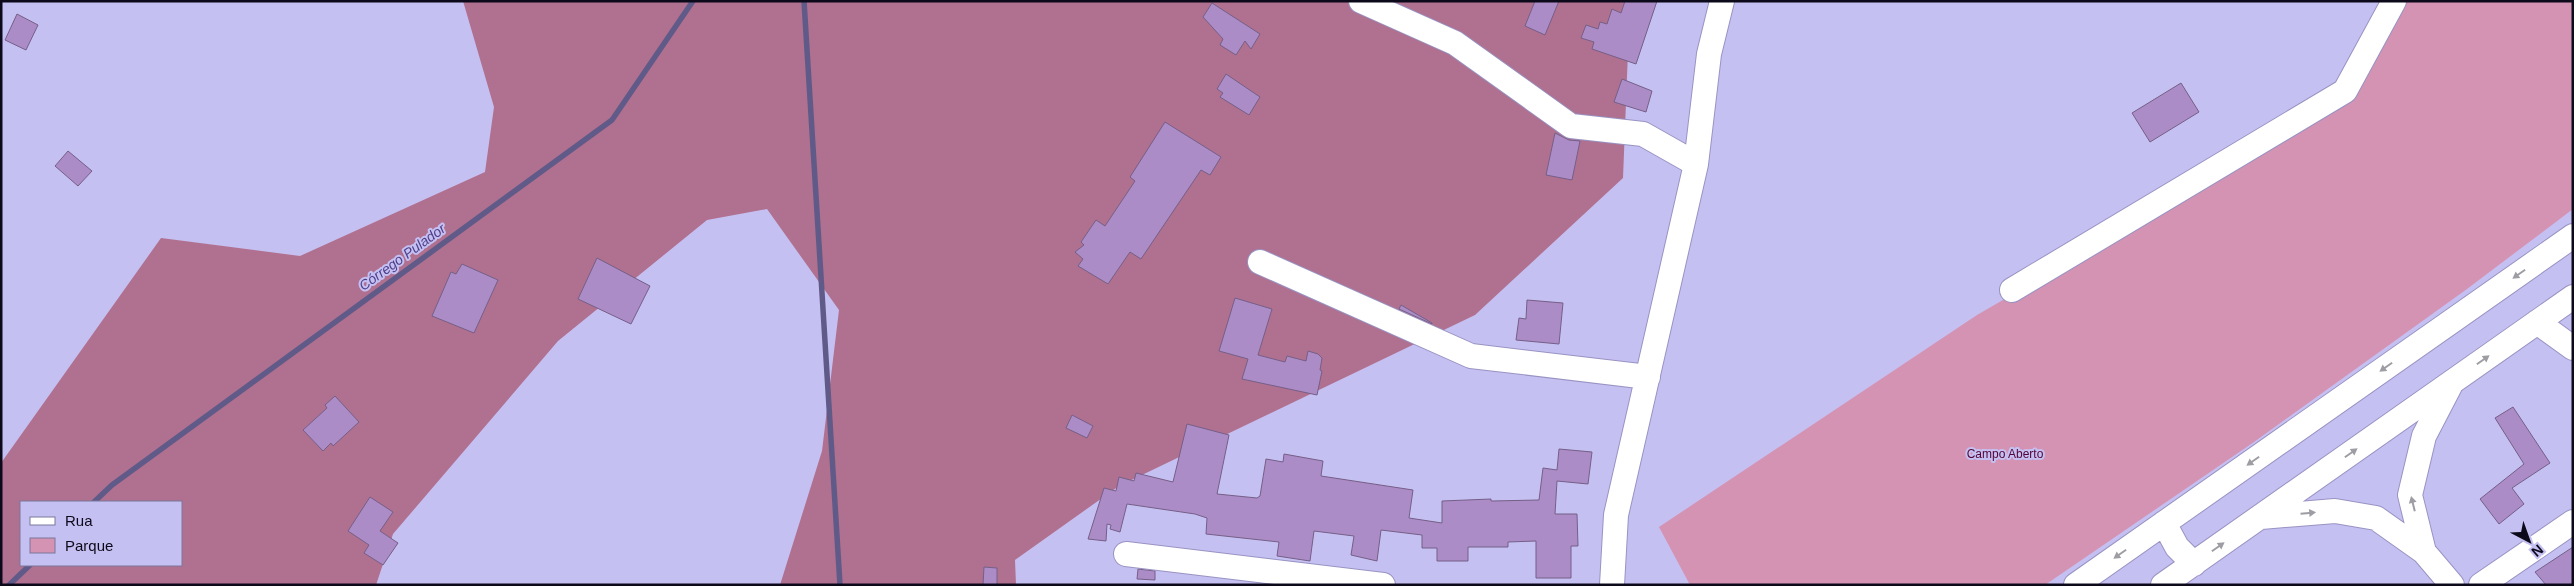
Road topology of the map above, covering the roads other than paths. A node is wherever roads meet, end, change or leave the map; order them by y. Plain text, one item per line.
1 (1361, 1) edge
2 (1722, 1) edge
3 (2394, 1) edge
4 (1696, 164) junction
5 (2573, 236) edge
6 (2561, 253) edge
7 (1260, 262) dead end
8 (2012, 290) dead end
9 (2573, 297) edge
10 (2543, 317) junction
11 (2573, 333) edge
12 (2573, 348) edge
13 (1648, 377) junction
14 (2453, 381) junction
15 (2259, 518) junction
16 (2573, 522) edge
17 (2164, 523) junction
18 (2424, 552) junction
19 (1126, 554) dead end
20 (2194, 564) junction
21 (1383, 585) edge
22 (1612, 585) edge
23 (2076, 585) edge
24 (2164, 585) edge
25 (2452, 585) edge
26 (2481, 585) edge

1 - 4 street
2 - 4 street
3 - 8 street
4 - 13 street
5 - 6 street
6 -> 17 street
7 - 13 street
9 - 10 street
10 - 11 street
10 - 12 street
14 -> 10 street
13 - 22 street
15 -> 14 street
18 -> 14 street
15 -> 18 street
20 -> 15 street
16 - 26 street
17 - 20 street
17 -> 23 street
18 - 25 street
19 - 21 street
20 - 24 street

